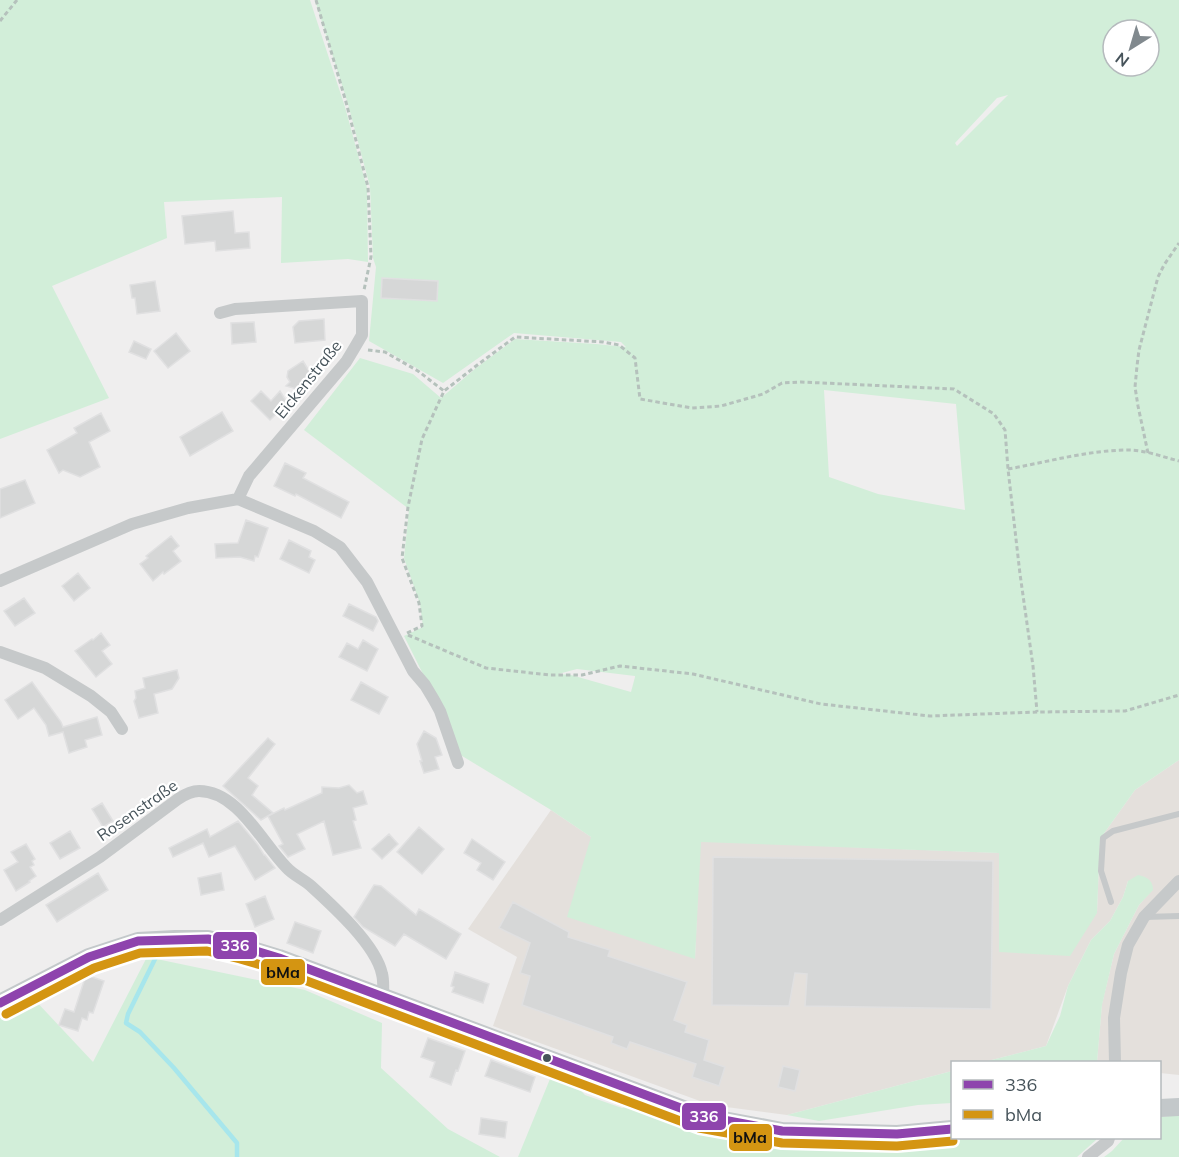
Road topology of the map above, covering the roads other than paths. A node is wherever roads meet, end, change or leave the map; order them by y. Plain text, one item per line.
1 (220, 313) dead end
2 (238, 499) junction
3 (0, 581) edge
4 (0, 652) edge
5 (122, 729) dead end
6 (458, 764) dead end
7 (1179, 813) edge
8 (1179, 881) edge
9 (1111, 902) dead end
10 (1179, 916) edge
11 (1144, 917) junction
12 (0, 920) edge
13 (383, 997) junction
14 (0, 1003) edge
15 (1115, 1061) edge
16 (1179, 1107) edge
17 (1161, 1108) edge
18 (951, 1129) edge
19 (1108, 1139) edge
20 (1088, 1157) edge

1 - 2 street, Eickenstraße
2 - 3 street
2 - 6 street
4 - 5 street
7 - 9 lane
8 - 11 street
10 - 11 lane
11 - 15 street
12 - 13 street, Rosenstraße
13 - 14 main road
13 - 18 main road
16 - 17 main road
19 - 20 street

